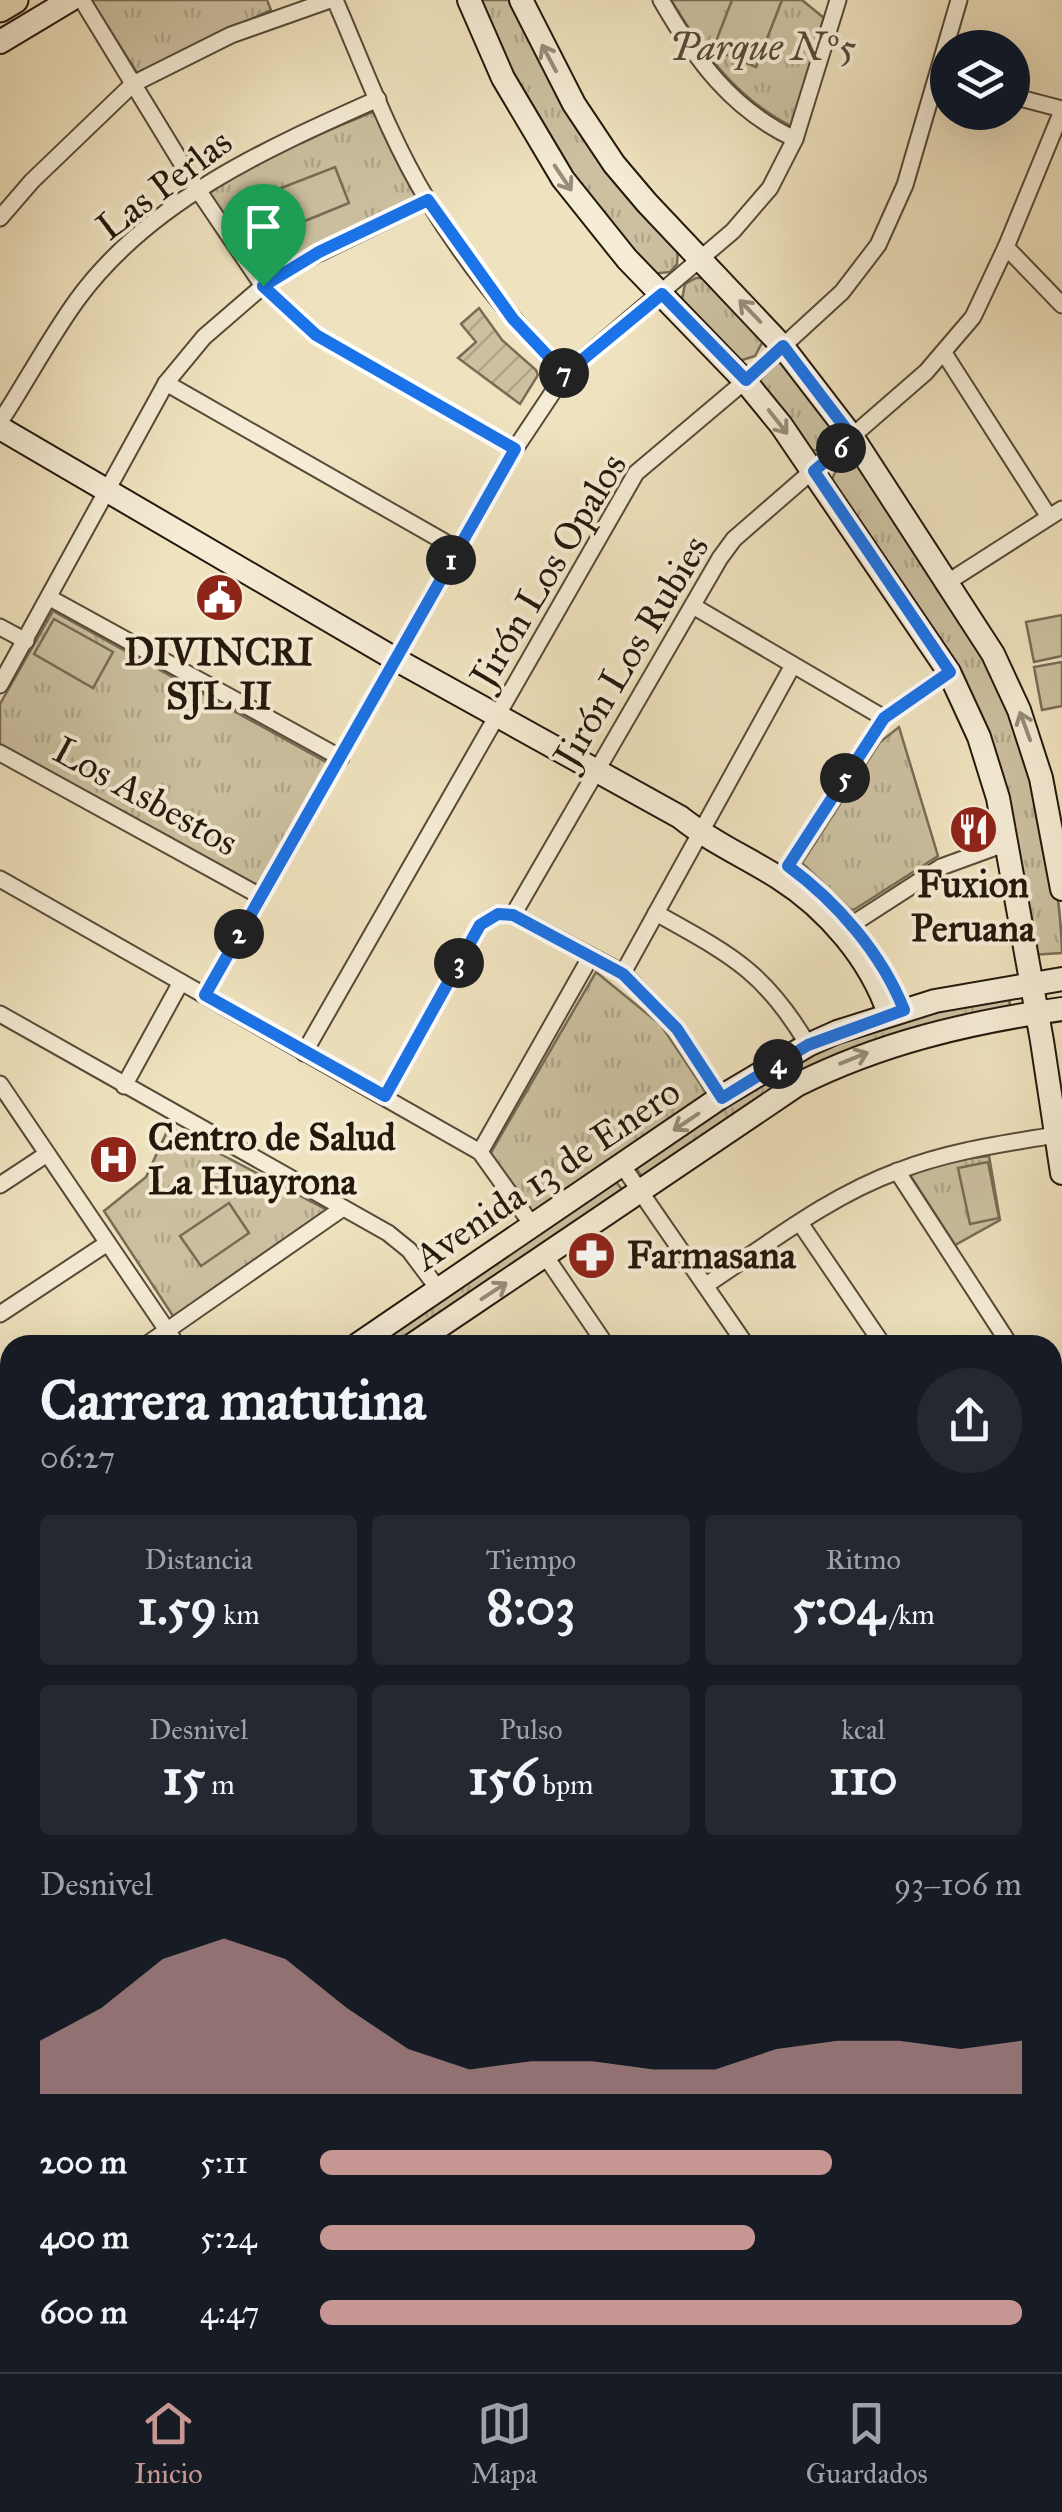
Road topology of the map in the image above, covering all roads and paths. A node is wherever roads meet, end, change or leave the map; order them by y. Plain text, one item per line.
1 (15, 0) edge
2 (70, 0) edge
3 (82, 0) edge
4 (332, 0) edge
5 (469, 0) edge
6 (521, 0) edge
7 (662, 0) edge
8 (838, 0) edge
9 (959, 0) edge
10 (0, 8) edge
11 (953, 30) edge
12 (0, 42) edge
13 (133, 84) junction
14 (378, 100) junction
15 (1030, 101) edge
16 (1062, 110) edge
17 (930, 113) edge
18 (795, 139) junction
19 (198, 190) junction
20 (428, 200) junction
21 (0, 218) edge
22 (1006, 247) junction
23 (700, 258) junction
24 (263, 286) junction
25 (662, 294) junction
26 (1062, 305) edge
27 (783, 346) junction
28 (944, 353) junction
29 (565, 374) junction
30 (746, 380) junction
31 (166, 384) junction
32 (0, 425) edge
33 (853, 438) junction
34 (515, 449) junction
35 (814, 471) junction
36 (106, 491) junction
37 (1055, 513) edge
38 (457, 549) junction
39 (948, 582) junction
40 (50, 598) junction
41 (693, 606) junction
42 (0, 626) edge
43 (26, 641) junction
44 (395, 659) junction
45 (792, 665) junction
46 (950, 672) junction
47 (0, 685) edge
48 (497, 716) junction
49 (884, 718) junction
50 (0, 753) edge
51 (341, 758) junction
52 (597, 773) junction
53 (1052, 776) edge
54 (704, 827) junction
55 (1007, 843) junction
56 (788, 866) junction
57 (0, 879) edge
58 (1061, 879) edge
59 (260, 896) junction
60 (656, 913) junction
61 (513, 915) junction
62 (851, 926) junction
63 (591, 956) junction
64 (623, 974) junction
65 (1062, 980) edge
66 (181, 982) junction
67 (1032, 984) junction
68 (205, 995) junction
69 (1062, 1009) edge
70 (897, 1012) junction
71 (1036, 1013) junction
72 (0, 1014) edge
73 (808, 1045) junction
74 (304, 1053) junction
75 (0, 1084) edge
76 (124, 1086) junction
77 (385, 1096) junction
78 (722, 1098) junction
79 (1055, 1135) junction
80 (480, 1152) junction
81 (47, 1154) junction
82 (622, 1166) junction
83 (897, 1171) junction
84 (1062, 1173) edge
85 (0, 1185) edge
86 (640, 1191) junction
87 (343, 1208) junction
88 (800, 1223) junction
89 (533, 1226) junction
90 (106, 1244) junction
91 (546, 1257) junction
92 (706, 1284) junction
93 (439, 1290) junction
94 (0, 1314) edge
95 (170, 1335) edge
96 (176, 1335) edge
97 (372, 1335) edge
98 (444, 1335) edge
99 (599, 1335) edge
100 (739, 1335) edge
101 (876, 1335) edge
102 (1004, 1335) edge

1 - 10 main road
2 - 12 main road
3 - 13 street
4 - 13 street
4 - 14 street
5 -> 25 main road
23 -> 6 main road
7 - 18 street
8 - 18 street
9 - 11 street, Jirón Los Opalos
13 - 19 street
13 - 21 street
14 - 19 street, Las Perlas
14 - 20 street
15 - 16 street
16 - 22 street, Jirón Los Rubies
17 - 27 street, Jirón Los Opalos
18 - 23 street
19 - 24 street
19 - 32 street, Las Perlas
20 - 24 street
20 - 29 street
22 - 26 street
22 - 28 street, Jirón Los Rubies
23 - 25 street
27 -> 23 main road
24 - 31 street
24 - 34 street
25 - 29 street
25 - 30 main road
27 - 30 street, Jirón Los Opalos
27 - 33 main road
28 - 33 street, Jirón Los Rubies
28 - 37 street
29 - 34 street
30 -> 35 main road
30 - 48 street, Jirón Los Opalos
31 - 36 street
31 - 38 street
32 - 36 main road
33 - 35 street, Jirón Los Rubies
33 - 39 main road
34 - 38 street
35 - 41 street, Jirón Los Rubies
35 - 46 main road
36 - 40 street
36 - 44 main road
37 - 39 street
38 - 44 street
53 -> 39 main road
40 - 43 street
40 - 51 street
41 - 45 street
41 - 52 street, Jirón Los Rubies
42 - 43 street
43 - 47 street
44 - 48 main road
44 - 51 street
45 - 49 street
45 - 54 street
46 - 49 street
46 - 55 main road
48 - 52 main road
48 - 74 street, Jirón Los Opalos
49 - 56 street
50 - 59 street, Los Asbestos
51 - 59 street
52 - 54 main road
52 - 61 street, Jirón Los Rubies
53 - 58 main road
54 - 56 main road
54 - 60 street
54 - 70 main road
55 - 62 street
55 - 67 main road
56 - 62 main road
57 - 66 street
59 - 68 street
60 - 64 street
60 - 73 street
61 - 63 street
61 - 77 street
62 - 70 main road
63 - 64 street
63 - 80 street
64 - 78 street
65 - 67 main road, Avenida 13 de Enero
66 - 68 street
66 - 76 street
67 - 70 main road, Avenida 13 de Enero
67 - 71 main road
68 - 74 street
69 - 71 main road, Avenida 13 de Enero
70 - 73 main road, Avenida 13 de Enero
71 - 79 main road
86 -> 71 main road, Avenida 13 de Enero
72 - 76 street
73 - 78 main road, Avenida 13 de Enero
74 - 77 street
75 - 81 street
76 - 87 street
77 - 80 street
78 -> 82 main road, Avenida 13 de Enero
79 - 83 street
79 - 84 main road
80 - 89 street
81 - 85 street
81 - 90 street
82 - 86 street
82 - 89 main road, Avenida 13 de Enero
83 - 88 street
83 - 102 street
86 - 91 main road, Avenida 13 de Enero
86 - 92 street
87 - 93 street
87 - 96 street
88 - 92 street
88 - 101 street
89 - 93 main road, Avenida 13 de Enero
90 - 94 street
90 - 95 street
98 -> 91 main road, Avenida 13 de Enero
91 - 99 street
92 - 100 street
93 - 97 main road, Avenida 13 de Enero

